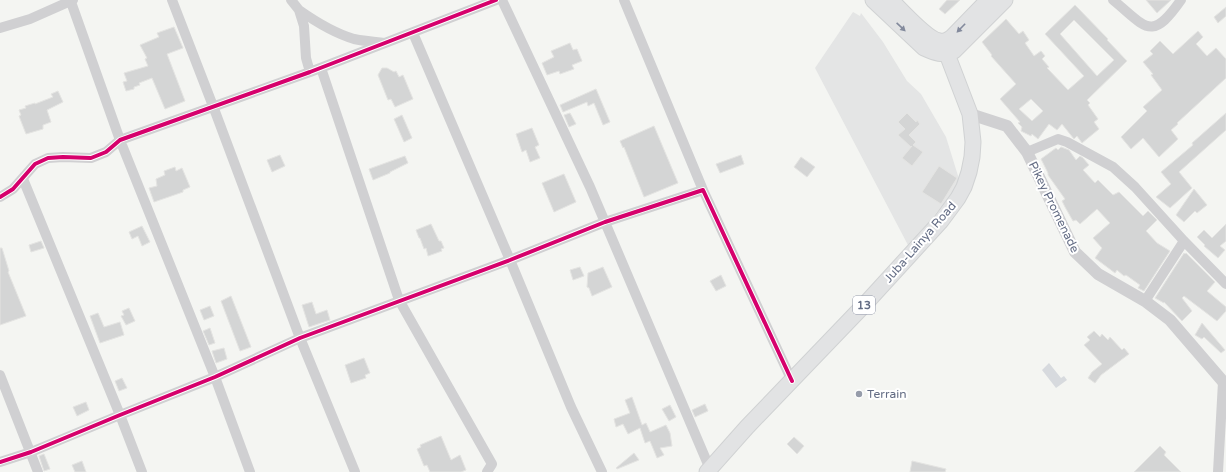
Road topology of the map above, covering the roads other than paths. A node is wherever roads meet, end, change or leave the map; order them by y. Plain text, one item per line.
1 (172, 0) edge
2 (291, 0) edge
3 (496, 0) edge
4 (502, 0) edge
5 (624, 0) edge
6 (873, 0) edge
7 (890, 0) edge
8 (988, 0) edge
9 (1005, 0) edge
10 (1113, 0) edge
11 (1181, 0) edge
12 (72, 1) edge
13 (299, 10) junction
14 (981, 24) junction
15 (0, 28) edge
16 (413, 33) junction
17 (386, 43) junction
18 (927, 43) junction
19 (947, 54) junction
20 (321, 68) junction
21 (310, 72) junction
22 (960, 87) junction
23 (213, 106) junction
24 (970, 114) junction
25 (120, 140) junction
26 (1027, 152) junction
27 (23, 179) junction
28 (703, 190) junction
29 (0, 197) edge
30 (605, 222) junction
31 (1184, 242) junction
32 (510, 260) junction
33 (1226, 284) edge
34 (399, 300) junction
35 (1145, 301) junction
36 (300, 338) junction
37 (0, 375) edge
38 (215, 377) junction
39 (792, 381) junction
40 (1225, 384) edge
41 (120, 414) junction
42 (31, 452) junction
43 (0, 462) edge
44 (709, 470) edge
45 (38, 472) edge
46 (142, 472) edge
47 (250, 472) edge
48 (355, 472) edge
49 (488, 472) edge
50 (602, 472) edge
51 (1218, 472) edge

1 - 23 street
2 - 13 street
3 - 16 street
4 - 30 street
5 - 28 street
6 -> 18 main road
7 - 18 main road
8 -> 18 main road
9 - 14 main road
10 - 11 street
12 - 15 street
12 - 25 street
13 - 17 street
13 - 21 street
14 - 19 main road
14 - 22 main road
16 - 17 street
16 - 32 street
17 - 20 street
18 - 19 main road, Juba-Lainya Road
18 - 24 main road, Juba-Lainya Road
19 - 22 main road, Juba-Lainya Road
20 - 21 street
20 - 34 street
21 - 23 street
22 - 24 main road, Juba-Lainya Road
23 - 25 street
23 - 36 street
24 - 26 street, Pikey Promenade
24 - 39 main road, Juba-Lainya Road / 13
25 - 27 street
25 - 38 street
26 - 31 street
26 - 35 street, Pikey Promenade
27 - 29 street
27 - 41 street
28 - 30 street
28 - 39 street
30 - 32 street
30 - 44 street
31 - 33 street
31 - 35 street
32 - 34 street
32 - 50 street
34 - 36 street
34 - 49 street
35 - 40 street, Pikey Promenade
36 - 38 street
36 - 48 street
37 - 42 street
38 - 41 street
38 - 47 street
39 - 44 main road, Juba-Lainya Road / 13
40 - 51 street
41 - 42 street
41 - 46 street
42 - 43 street
42 - 45 street

